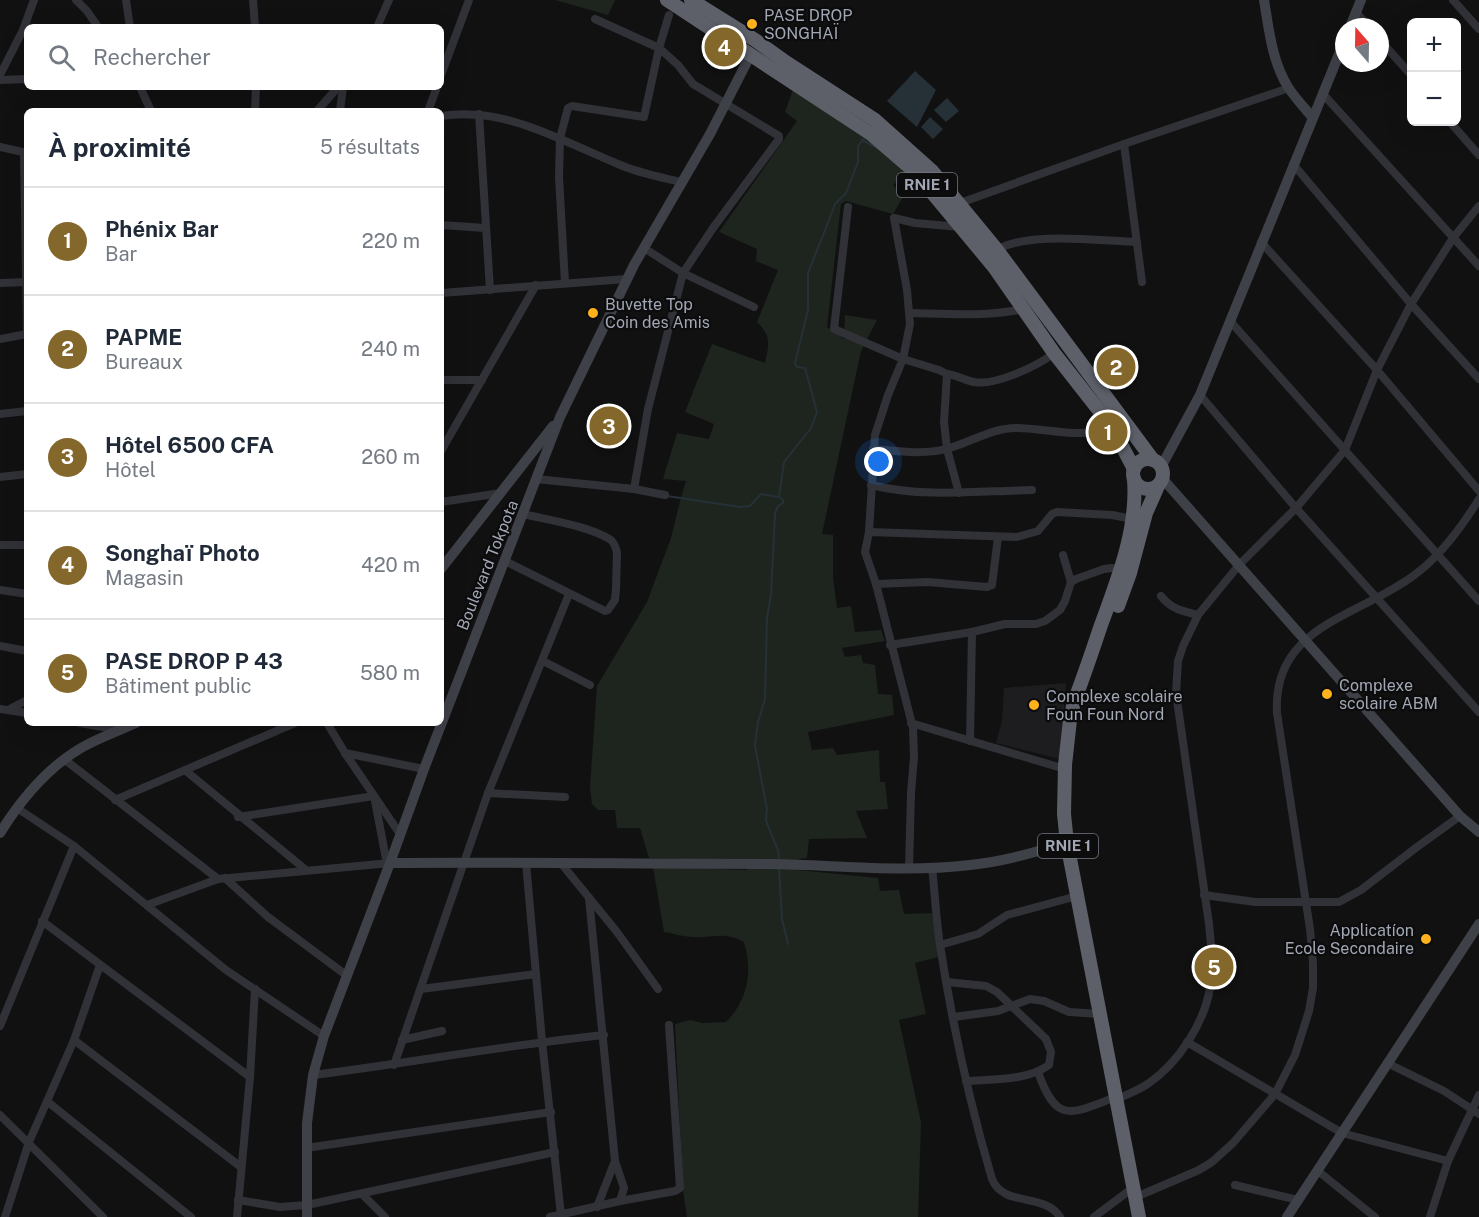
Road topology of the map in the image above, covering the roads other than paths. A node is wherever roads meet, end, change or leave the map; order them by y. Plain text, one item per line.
1 (34, 0) edge
2 (76, 0) edge
3 (126, 0) edge
4 (262, 0) edge
5 (389, 0) edge
6 (469, 0) edge
7 (667, 0) edge
8 (691, 0) edge
9 (1264, 0) edge
10 (1361, 0) edge
11 (1453, 0) edge
12 (253, 1) edge
13 (1356, 12) junction
14 (669, 15) dead end
15 (1354, 18) edge
16 (1361, 18) edge
17 (595, 19) dead end
18 (25, 24) edge
19 (96, 24) edge
20 (130, 24) edge
21 (255, 24) edge
22 (378, 24) edge
23 (24, 27) edge
24 (1479, 29) edge
25 (659, 48) junction
26 (1389, 50) edge
27 (750, 56) junction
28 (1335, 64) edge
29 (444, 67) edge
30 (1408, 72) edge
31 (0, 75) edge
32 (24, 79) edge
33 (0, 80) edge
34 (1288, 88) junction
35 (141, 90) edge
36 (256, 90) edge
37 (335, 90) edge
38 (343, 90) edge
39 (436, 90) edge
40 (1323, 94) junction
41 (727, 103) junction
42 (150, 108) edge
43 (255, 108) edge
44 (320, 108) edge
45 (340, 108) edge
46 (429, 108) edge
47 (479, 114) junction
48 (444, 116) edge
49 (1312, 117) junction
50 (1454, 126) edge
51 (560, 138) junction
52 (1124, 144) junction
53 (0, 147) edge
54 (24, 153) edge
55 (1479, 155) edge
56 (1293, 164) junction
57 (681, 182) junction
58 (960, 203) junction
59 (1479, 206) edge
60 (848, 207) dead end
61 (444, 225) edge
62 (962, 226) junction
63 (486, 228) junction
64 (1453, 238) junction
65 (1137, 242) junction
66 (1261, 242) junction
67 (644, 248) junction
68 (997, 250) junction
69 (1479, 266) edge
70 (683, 273) junction
71 (626, 279) junction
72 (24, 282) edge
73 (1142, 282) dead end
74 (0, 283) edge
75 (565, 283) junction
76 (536, 285) junction
77 (490, 290) junction
78 (444, 293) edge
79 (1411, 304) junction
80 (754, 307) dead end
81 (1024, 309) junction
82 (910, 313) junction
83 (1230, 321) junction
84 (24, 335) edge
85 (0, 339) edge
86 (1054, 353) junction
87 (903, 359) junction
88 (1377, 370) junction
89 (947, 374) junction
90 (1479, 379) edge
91 (444, 380) edge
92 (482, 381) junction
93 (1200, 395) junction
94 (24, 411) edge
95 (0, 414) edge
96 (560, 417) junction
97 (1112, 427) junction
98 (444, 441) edge
99 (873, 449) junction
100 (947, 449) junction
101 (1345, 450) junction
102 (1158, 473) junction
103 (24, 474) edge
104 (1134, 474) junction
105 (0, 477) edge
106 (537, 479) junction
107 (871, 486) junction
108 (634, 489) junction
109 (1032, 490) dead end
110 (1479, 491) edge
111 (501, 493) junction
112 (959, 493) junction
113 (665, 495) dead end
114 (1479, 500) edge
115 (444, 502) edge
116 (1296, 508) junction
117 (523, 514) junction
118 (1133, 519) junction
119 (869, 532) junction
120 (998, 537) junction
121 (0, 545) edge
122 (24, 545) edge
123 (1063, 555) dead end
124 (1438, 555) junction
125 (505, 561) junction
126 (444, 565) edge
127 (1239, 565) junction
128 (1120, 571) junction
129 (1071, 582) junction
130 (876, 584) junction
131 (0, 590) edge
132 (24, 594) edge
133 (569, 594) junction
134 (1161, 596) dead end
135 (1377, 598) junction
136 (1479, 602) edge
137 (1198, 615) junction
138 (972, 632) junction
139 (1305, 640) junction
140 (890, 645) junction
141 (0, 646) edge
142 (24, 650) edge
143 (543, 661) junction
144 (590, 686) dead end
145 (24, 701) edge
146 (4, 709) edge
147 (24, 712) edge
148 (1479, 712) edge
149 (444, 718) edge
150 (911, 723) junction
151 (98, 726) edge
152 (130, 726) edge
153 (288, 726) edge
154 (329, 726) edge
155 (441, 726) edge
156 (121, 730) junction
157 (970, 741) junction
158 (345, 753) junction
159 (64, 759) junction
160 (424, 769) junction
161 (1065, 769) junction
162 (186, 771) junction
163 (488, 793) junction
164 (374, 796) junction
165 (565, 797) dead end
166 (115, 800) junction
167 (17, 808) junction
168 (238, 816) junction
169 (1460, 816) junction
170 (1479, 832) edge
171 (0, 833) edge
172 (400, 834) junction
173 (1067, 843) junction
174 (74, 846) junction
175 (560, 862) junction
176 (464, 863) junction
177 (526, 863) junction
178 (388, 864) junction
179 (932, 867) junction
180 (909, 868) junction
181 (306, 870) junction
182 (222, 878) junction
183 (1204, 895) junction
184 (1077, 897) junction
185 (589, 898) junction
186 (1305, 902) junction
187 (147, 905) junction
188 (42, 921) junction
189 (1479, 924) edge
190 (940, 945) junction
191 (100, 965) junction
192 (536, 974) junction
193 (346, 975) junction
194 (947, 982) junction
195 (255, 989) junction
196 (421, 989) junction
197 (658, 989) dead end
198 (1011, 1007) junction
199 (1100, 1014) junction
200 (954, 1017) junction
201 (669, 1025) dead end
202 (0, 1026) edge
203 (442, 1031) dead end
204 (604, 1035) junction
205 (324, 1036) junction
206 (74, 1040) junction
207 (402, 1040) junction
208 (542, 1041) junction
209 (1187, 1042) junction
210 (1387, 1063) junction
211 (394, 1065) junction
212 (1038, 1072) junction
213 (313, 1076) junction
214 (250, 1077) junction
215 (966, 1081) junction
216 (1275, 1094) junction
217 (1479, 1095) edge
218 (1120, 1096) junction
219 (48, 1102) junction
220 (1472, 1107) junction
221 (551, 1112) junction
222 (1479, 1114) edge
223 (0, 1115) edge
224 (1342, 1133) junction
225 (29, 1142) junction
226 (306, 1148) junction
227 (555, 1152) junction
228 (615, 1161) junction
229 (1448, 1161) junction
230 (241, 1167) junction
231 (1318, 1171) junction
232 (1235, 1185) dead end
233 (1138, 1191) junction
234 (362, 1194) junction
235 (238, 1200) junction
236 (1298, 1200) junction
237 (620, 1201) junction
238 (307, 1205) junction
239 (597, 1207) junction
240 (565, 1215) edge
241 (5, 1217) edge
242 (103, 1217) edge
243 (191, 1217) edge
244 (237, 1217) edge
245 (307, 1217) edge
246 (385, 1217) edge
247 (550, 1217) edge
248 (1060, 1217) edge
249 (1094, 1217) edge
250 (1139, 1217) edge
251 (1148, 1217) edge
252 (1287, 1217) edge
253 (1375, 1217) edge
254 (1430, 1217) edge

1 - 18 street
2 - 19 street
3 - 20 street
4 - 12 street
5 - 22 street
6 - 29 street
7 - 27 highway, RNIE 1
8 - 58 highway, RNIE 1
9 - 34 street
10 - 13 street
11 - 24 street
12 - 21 street
13 - 15 street
13 - 16 street
14 - 25 street
17 - 25 street
23 - 31 street
25 - 41 street
25 - 51 street
26 - 30 street
27 - 41 street, Boulevard Tokpota
27 - 62 highway, RNIE 1
28 - 40 street
32 - 33 street
34 - 49 street
34 - 52 street
35 - 42 street
36 - 43 street
37 - 44 street
38 - 45 street
39 - 46 street
40 - 49 street
40 - 64 street
41 - 57 street, Boulevard Tokpota
41 - 70 street
47 - 48 street
47 - 51 street
47 - 63 street
49 - 56 street
50 - 55 street
51 - 57 street
51 - 75 street
52 - 58 street
52 - 65 street
53 - 54 street
56 - 66 street
56 - 79 street
57 - 67 street, Boulevard Tokpota
58 - 68 highway, RNIE 1
59 - 64 street
60 - 87 street
61 - 63 street
62 - 81 highway, RNIE 1
62 - 82 street
63 - 77 street
64 - 69 street
64 - 79 street
65 - 68 street
65 - 73 street
66 - 83 street
66 - 88 street
67 - 70 street
67 - 71 street, Boulevard Tokpota
68 - 102 highway, RNIE 1
70 - 80 street
70 - 108 street
71 - 75 street
71 - 96 street, Boulevard Tokpota
72 - 74 street
75 - 76 street
76 - 77 street
76 - 92 street
77 - 78 street
79 - 88 street
79 - 90 street
81 - 82 street
81 - 86 highway, RNIE 1
82 - 87 street
83 - 93 street
83 - 101 street
84 - 85 street
86 - 89 street
86 - 97 highway, RNIE 1
87 - 89 street
87 - 99 street
88 - 101 street
88 - 110 street
89 - 100 street
91 - 92 street
92 - 98 street
93 - 102 street
93 - 116 street
94 - 95 street
96 - 106 street, Boulevard Tokpota
96 - 111 street
97 - 100 street
97 - 104 highway, RNIE 1
99 - 100 street
99 - 107 street
100 - 112 street
101 - 116 street
101 - 124 street
102 - 104 highway
102 - 104 highway
102 - 127 street
102 - 218 highway, RNIE 1
103 - 105 street
104 - 118 highway, RNIE 1
106 - 108 street
106 - 117 street, Boulevard Tokpota
107 - 112 street
107 - 119 street
108 - 113 street
109 - 112 street
111 - 115 street
111 - 126 street
114 - 124 street
116 - 127 street
116 - 135 street
117 - 125 street, Boulevard Tokpota
117 - 133 street
118 - 120 street
118 - 128 highway, RNIE 1
119 - 120 street
119 - 130 street
120 - 130 street
121 - 122 street
123 - 129 street
124 - 135 street
124 - 136 street
125 - 133 street
125 - 149 street, Boulevard Tokpota
127 - 137 street
127 - 139 street
128 - 129 street
128 - 161 highway, RNIE 1
129 - 138 street
130 - 140 street
131 - 132 street
133 - 143 street
134 - 137 street
135 - 139 street
135 - 148 street
137 - 183 street
138 - 140 street
138 - 157 street
139 - 169 street
139 - 186 street
140 - 150 street
141 - 142 street
143 - 144 street
143 - 163 street
145 - 146 street
146 - 147 street
150 - 157 street
150 - 180 street
151 - 156 street
152 - 156 street
153 - 162 street
154 - 158 street
155 - 160 street, Boulevard Tokpota
156 - 159 street
157 - 161 street
158 - 160 street
158 - 164 street
159 - 166 street
159 - 167 street
160 - 172 street, Boulevard Tokpota
161 - 173 highway, RNIE 1
162 - 166 street
162 - 168 street
163 - 165 street
163 - 176 street
164 - 168 street
164 - 172 street
164 - 178 street
166 - 182 street
167 - 171 street
167 - 174 street
168 - 181 street
169 - 170 street
169 - 186 street
172 - 178 street, Boulevard Tokpota
173 - 179 street
173 - 184 highway, RNIE 1
174 - 187 street
174 - 188 street
175 - 177 street
175 - 180 street
175 - 185 street
176 - 177 street
176 - 178 street
176 - 196 street
177 - 192 street
178 - 181 street
178 - 193 street, Boulevard Tokpota
179 - 180 street
179 - 190 street
181 - 182 street
182 - 187 street
182 - 193 street
183 - 186 street
183 - 209 street
184 - 190 street
184 - 199 highway, RNIE 1
185 - 197 street
185 - 204 street
186 - 216 street
187 - 195 street
188 - 191 street
188 - 202 street
189 - 210 street
190 - 194 street
191 - 206 street
191 - 214 street
192 - 196 street
192 - 208 street
193 - 205 street, Boulevard Tokpota
194 - 198 street
194 - 200 street
195 - 205 street
195 - 214 street
196 - 207 street
198 - 199 street
198 - 200 street
198 - 212 street
199 - 218 highway, RNIE 1
200 - 215 street
201 - 237 street
203 - 207 street
204 - 208 street
204 - 228 street
205 - 213 street, Boulevard Tokpota
206 - 219 street
206 - 230 street
207 - 211 street
208 - 211 street
208 - 221 street
209 - 216 street
209 - 218 street
210 - 220 street
210 - 224 street
211 - 213 street
212 - 215 street
212 - 218 street
213 - 226 street, Boulevard Tokpota
214 - 230 street
215 - 248 street
216 - 224 street
216 - 233 street
217 - 220 street
218 - 233 highway, RNIE 1
219 - 225 street
219 - 243 street
220 - 222 street
220 - 229 street
221 - 226 street
221 - 227 street
223 - 225 street
224 - 229 street
224 - 231 street
225 - 241 street
225 - 242 street
226 - 238 street, Boulevard Tokpota
227 - 234 street
227 - 240 street
228 - 237 street
228 - 239 street
229 - 254 street
230 - 235 street
231 - 236 street
231 - 253 street
232 - 236 street
233 - 249 street
233 - 250 highway, RNIE 1
233 - 251 highway, RNIE 1
234 - 238 street
234 - 246 street
235 - 238 street
235 - 244 street
236 - 252 street
237 - 239 street
238 - 245 street, Boulevard Tokpota
239 - 240 street
240 - 247 street

